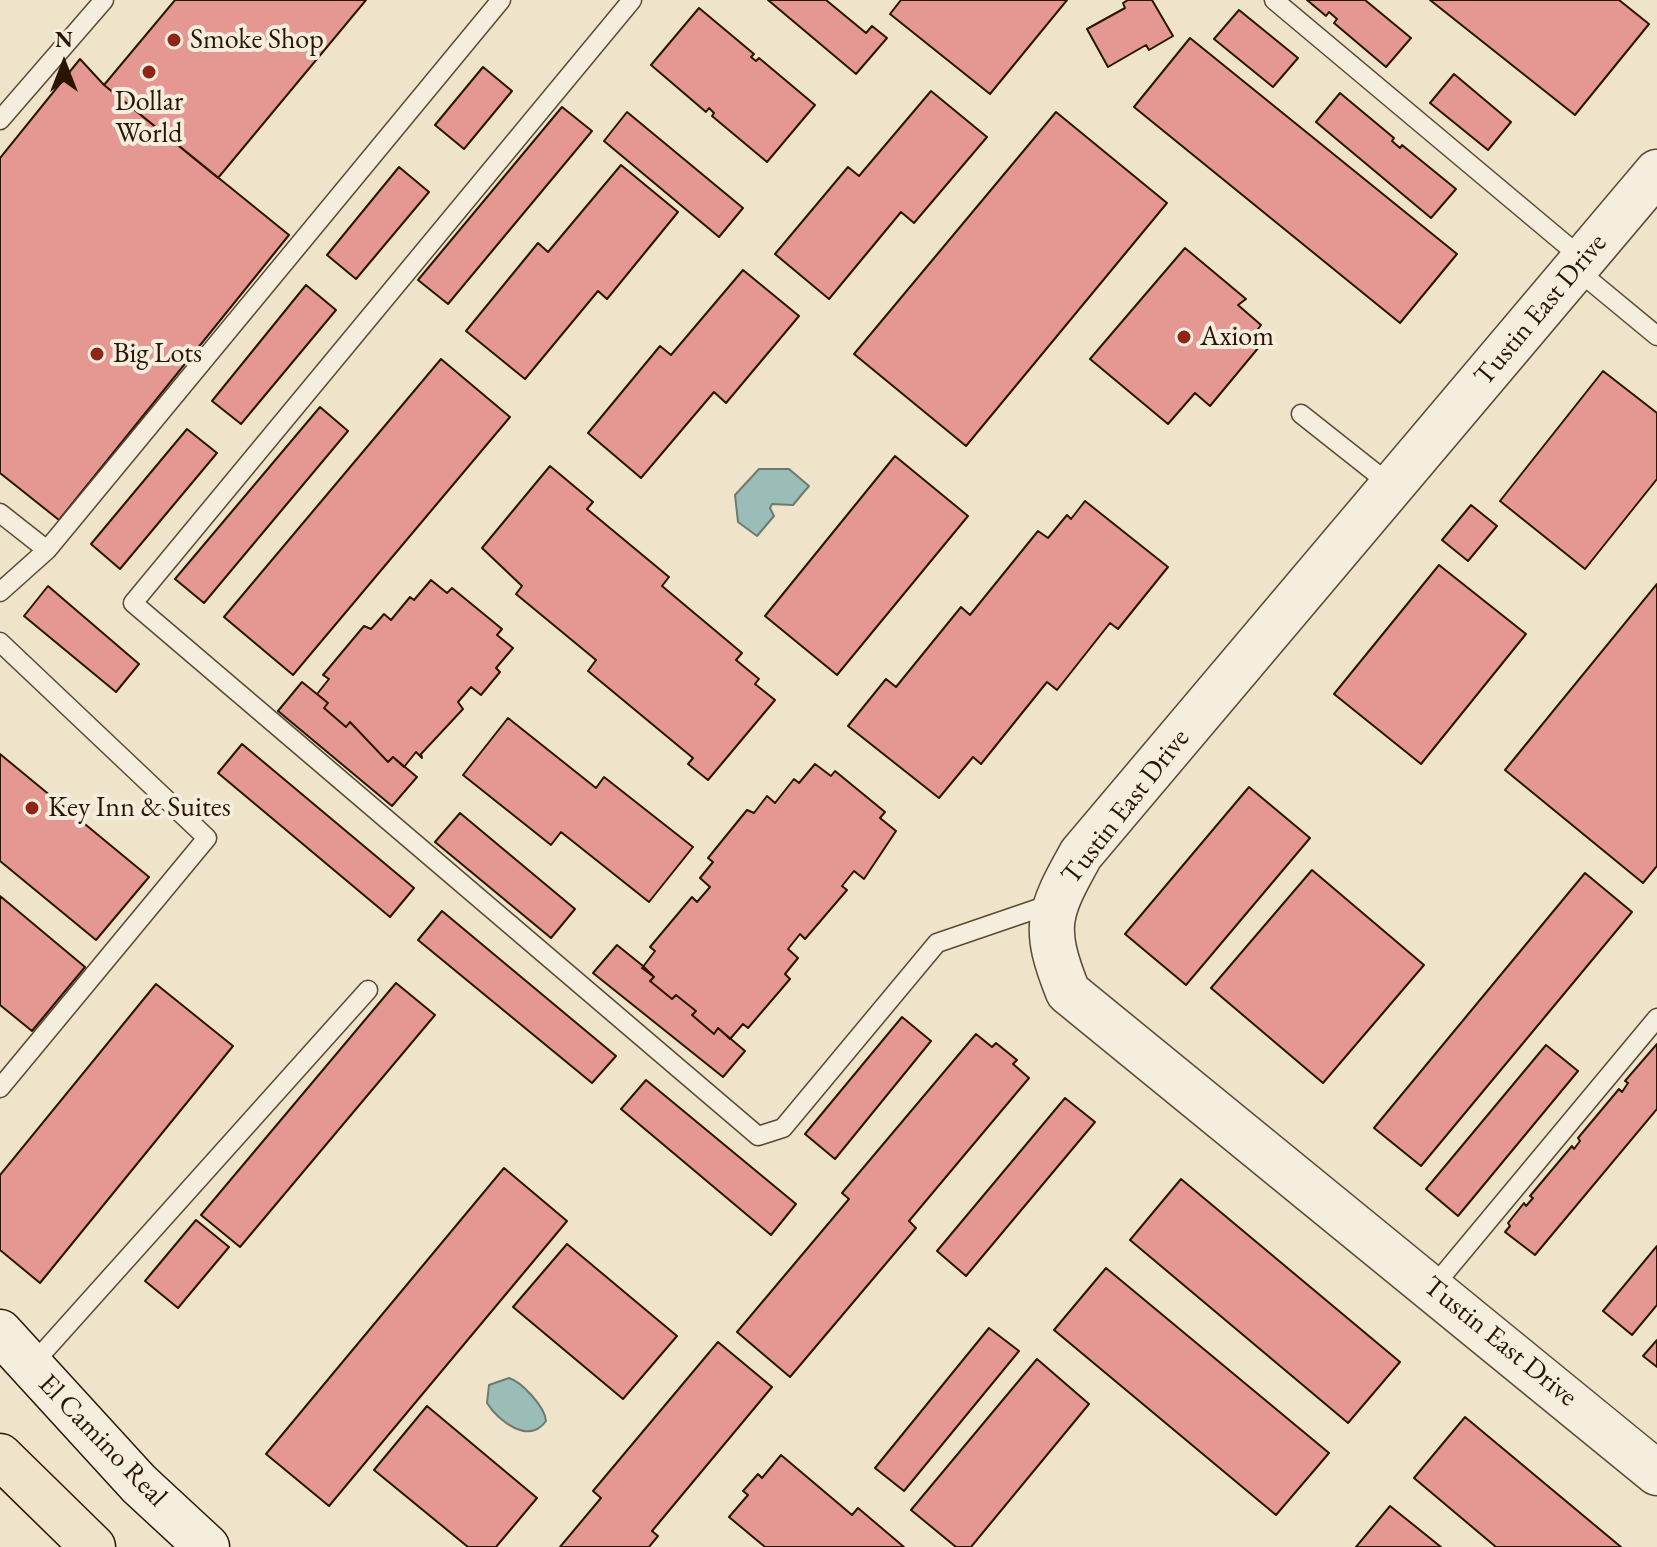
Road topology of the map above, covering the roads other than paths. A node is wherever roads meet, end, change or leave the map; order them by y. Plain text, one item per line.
1 (104, 0) edge
2 (501, 0) edge
3 (632, 0) edge
4 (1274, 0) edge
5 (0, 120) edge
6 (1657, 172) edge
7 (1579, 264) junction
8 (1657, 336) edge
9 (1301, 414) dead end
10 (1392, 486) junction
11 (0, 513) edge
12 (47, 550) junction
13 (0, 592) edge
14 (0, 642) edge
15 (1054, 903) junction
16 (368, 990) dead end
17 (1657, 1018) edge
18 (0, 1088) edge
19 (1433, 1287) junction
20 (0, 1332) edge
21 (30, 1367) junction
22 (0, 1456) edge
23 (1657, 1473) edge
24 (93, 1547) edge
25 (207, 1547) edge

1 - 5 lane
2 - 12 lane
3 - 15 lane
4 - 7 lane
6 - 7 street, Tustin East Drive
7 - 8 lane
7 - 10 street, Tustin East Drive
9 - 10 lane
10 - 15 street, Tustin East Drive
11 - 12 lane
12 - 13 lane
14 - 18 lane
15 - 19 street, Tustin East Drive
16 - 21 lane
17 - 19 lane
19 - 23 street, Tustin East Drive
20 - 21 street, El Camino Real
21 - 25 street, El Camino Real
22 - 24 highway

